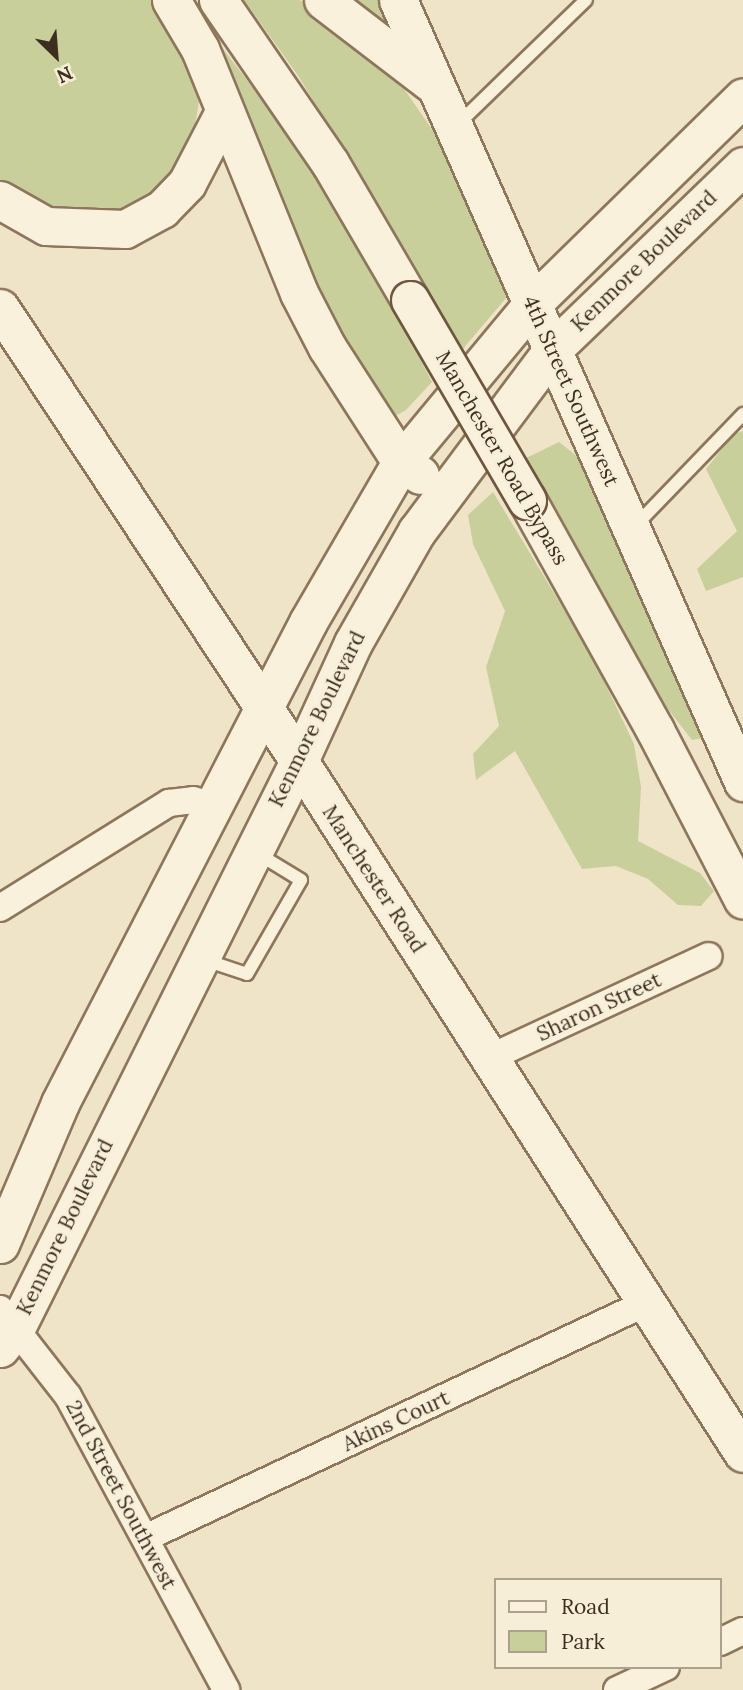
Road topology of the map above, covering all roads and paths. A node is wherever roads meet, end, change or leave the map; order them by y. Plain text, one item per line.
1 (171, 0) edge
2 (205, 0) edge
3 (323, 0) edge
4 (398, 0) edge
5 (586, 0) edge
6 (228, 15) edge
7 (436, 87) junction
8 (743, 97) edge
9 (224, 112) junction
10 (454, 128) junction
11 (743, 166) edge
12 (0, 200) edge
13 (533, 303) junction
14 (0, 308) edge
15 (553, 349) junction
16 (743, 414) edge
17 (401, 462) junction
18 (445, 491) junction
19 (632, 529) junction
20 (264, 708) junction
21 (299, 761) junction
22 (743, 782) edge
23 (214, 806) junction
24 (252, 850) junction
25 (743, 900) edge
26 (0, 908) edge
27 (709, 956) dead end
28 (198, 958) junction
29 (489, 1058) junction
30 (0, 1244) edge
31 (646, 1303) junction
32 (5, 1328) edge
33 (743, 1454) edge
34 (145, 1538) junction
35 (743, 1631) edge
36 (722, 1641) edge
37 (662, 1669) edge
38 (226, 1690) edge
39 (617, 1690) edge

1 - 9 main road
2 - 6 main road, Manchester Road Bypass
3 - 7 main road
4 - 7 main road, 4th Street Southwest
5 - 10 lane
6 - 25 main road, Manchester Road Bypass, bridge
7 - 10 main road, 4th Street Southwest
8 - 13 main road
9 - 12 main road
9 - 17 main road
10 - 13 main road, 4th Street Southwest
11 - 15 main road, Kenmore Boulevard
13 - 15 main road, 4th Street Southwest
13 - 17 main road
14 - 20 main road, Manchester Road
15 - 18 main road, Kenmore Boulevard
15 - 19 main road, 4th Street Southwest
16 - 19 lane
17 - 18 main road
17 - 20 main road
18 - 21 main road, Kenmore Boulevard
19 - 22 main road, 4th Street Southwest
20 - 21 main road, Manchester Road
20 - 23 main road
21 - 24 main road, Kenmore Boulevard
21 - 29 main road, Manchester Road
23 - 26 street
23 - 30 main road
24 - 28 main road, Kenmore Boulevard
24 - 28 lane
27 - 29 street, Sharon Street
28 - 32 main road, Kenmore Boulevard
29 - 31 main road, Manchester Road
31 - 33 main road, Manchester Road
31 - 34 street, Akins Court
32 - 34 street, 2nd Street Southwest
34 - 38 street, 2nd Street Southwest
35 - 36 street
37 - 39 street

